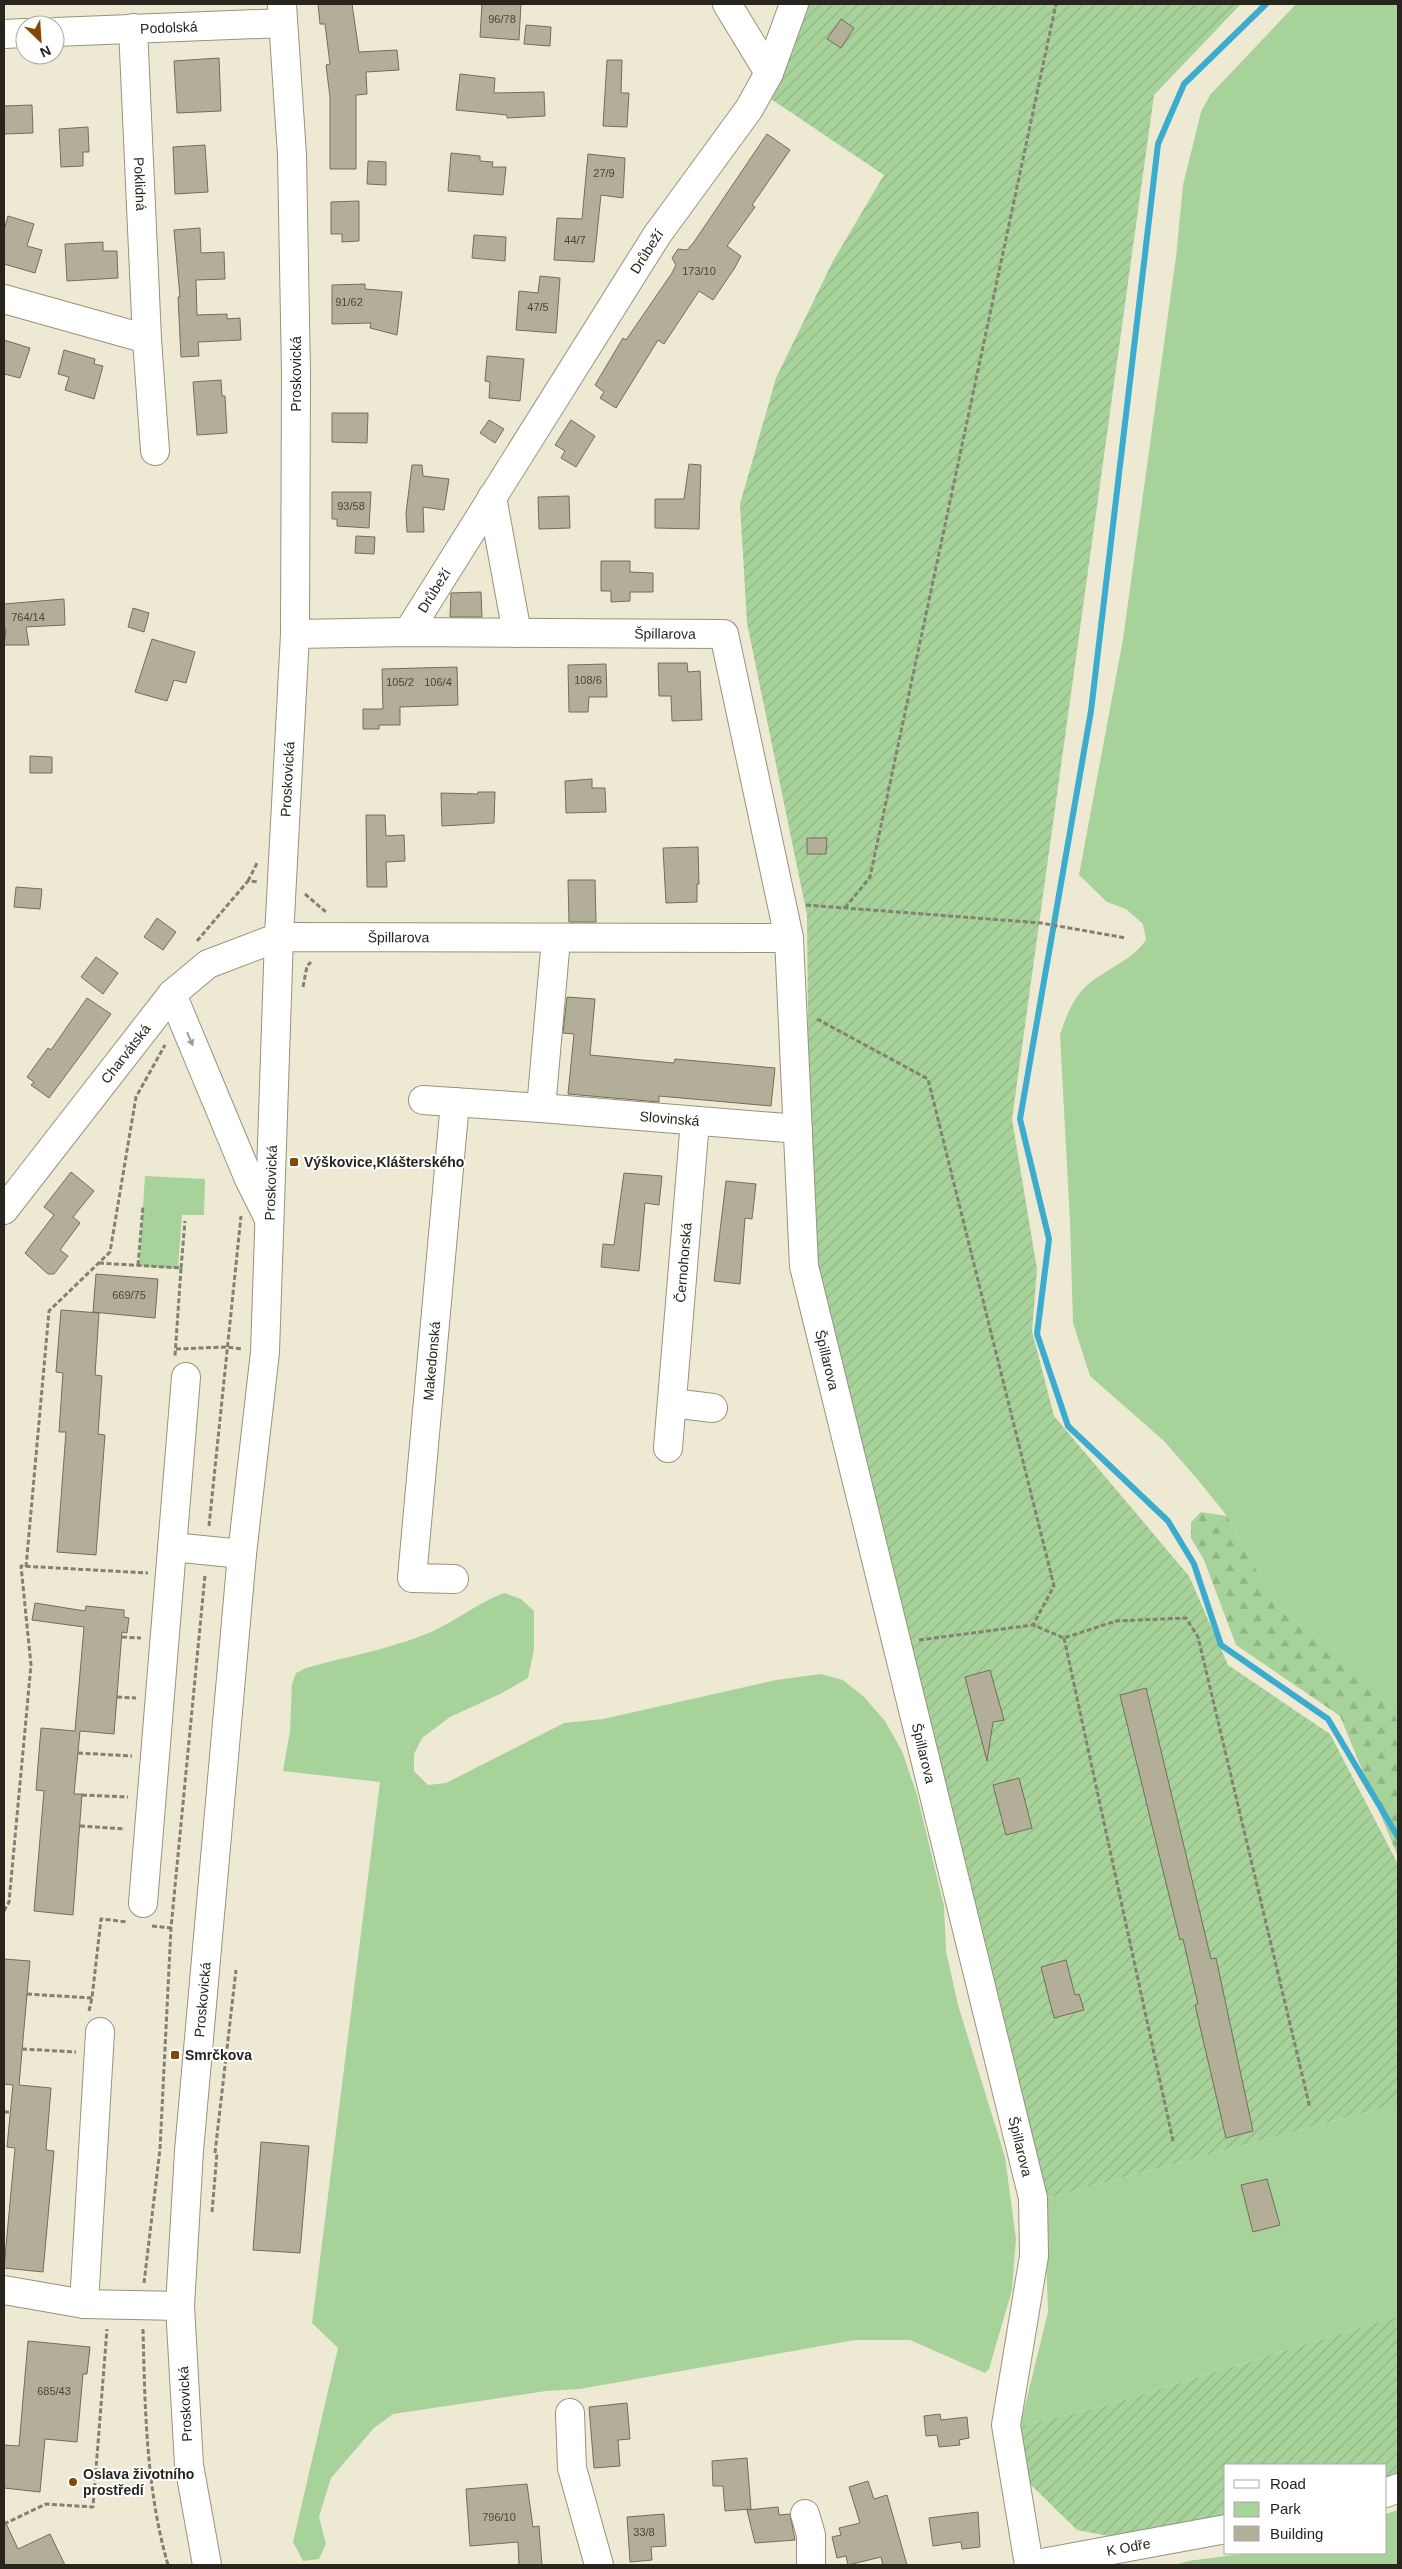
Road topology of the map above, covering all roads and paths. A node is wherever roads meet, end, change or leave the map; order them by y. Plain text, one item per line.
1 (728, 4) edge
2 (794, 4) edge
3 (1056, 4) edge
4 (282, 14) edge
5 (133, 28) junction
6 (65, 31) edge
7 (769, 73) junction
8 (4, 299) edge
9 (147, 339) junction
10 (155, 451) dead end
11 (492, 497) junction
12 (408, 632) junction
13 (517, 633) junction
14 (295, 634) junction
15 (282, 882) junction
16 (782, 903) junction
17 (845, 908) junction
18 (279, 937) junction
19 (346, 938) junction
20 (556, 938) junction
21 (789, 938) junction
22 (1126, 938) dead end
23 (190, 949) dead end
24 (314, 958) dead end
25 (303, 991) dead end
26 (172, 994) junction
27 (792, 1006) junction
28 (145, 1028) junction
29 (166, 1045) junction
30 (170, 1054) dead end
31 (423, 1100) dead end
32 (455, 1102) junction
33 (541, 1108) junction
34 (695, 1121) junction
35 (798, 1129) junction
36 (143, 1206) dead end
37 (242, 1207) dead end
38 (4, 1210) edge
39 (185, 1221) dead end
40 (270, 1221) junction
41 (98, 1263) junction
42 (138, 1265) junction
43 (181, 1268) junction
44 (226, 1347) junction
45 (176, 1349) junction
46 (181, 1366) joint
47 (672, 1403) junction
48 (713, 1408) dead end
49 (668, 1448) dead end
50 (172, 1547) junction
51 (207, 1550) junction
52 (242, 1554) junction
53 (26, 1567) junction
54 (151, 1573) dead end
55 (454, 1579) dead end
56 (1033, 1625) junction
57 (1064, 1638) junction
58 (896, 1644) junction
59 (78, 1753) dead end
60 (135, 1756) dead end
61 (82, 1794) dead end
62 (131, 1798) dead end
63 (80, 1826) dead end
64 (128, 1830) dead end
65 (4, 1912) edge
66 (140, 1914) junction
67 (171, 1928) junction
68 (27, 1994) dead end
69 (92, 1998) junction
70 (94, 2024) joint
71 (22, 2049) dead end
72 (78, 2052) dead end
73 (1310, 2108) dead end
74 (4, 2112) edge
75 (10, 2112) dead end
76 (1173, 2141) dead end
77 (217, 2153) dead end
78 (211, 2219) dead end
79 (4, 2290) edge
80 (96, 2304) junction
81 (143, 2305) junction
82 (180, 2306) junction
83 (570, 2413) dead end
84 (805, 2514) dead end
85 (4, 2524) edge
86 (1224, 2529) edge
87 (168, 2565) edge
88 (208, 2565) edge
89 (599, 2565) edge
90 (811, 2565) edge
91 (1030, 2565) edge

1 - 7 street
2 - 7 street, Drůbeží
3 - 17 path
4 - 5 street, Podolská
4 - 14 street, Proskovická
5 - 6 street, Podolská
5 - 9 street, Poklidná
7 - 11 street, Drůbeží
8 - 9 street
9 - 10 street, Poklidná
11 - 12 street, Drůbeží
11 - 13 street
12 - 13 street, Špillarova
12 - 14 street, Špillarova
13 - 16 street, Špillarova
14 - 15 street, Proskovická
15 - 18 street, Proskovická
15 - 19 path
15 - 23 path
16 - 17 path
16 - 21 street, Špillarova
17 - 22 path
18 - 19 street, Špillarova
18 - 26 street, Charvátská
18 - 40 street, Proskovická
19 - 20 street, Špillarova
20 - 21 street, Špillarova
20 - 33 street
21 - 27 street, Špillarova
24 - 25 path
26 - 28 street, Charvátská
26 -> 40 street
27 - 35 street, Špillarova
27 - 56 path
28 - 29 path
28 - 38 street, Charvátská
29 - 30 path
29 - 41 path
31 - 32 street, Slovinská
32 - 33 street, Slovinská
32 - 55 street, Makedonská
33 - 34 street, Slovinská
34 - 35 street, Slovinská
34 - 47 street, Černohorská
35 - 58 street, Špillarova
36 - 42 path
37 - 44 path
39 - 43 path
40 - 52 street, Proskovická
41 - 42 path
41 - 53 path
42 - 43 path
43 - 45 path
44 - 45 path
44 - 51 path
45 - 46 path
46 - 50 street
47 - 48 street
47 - 49 street, Černohorská
50 - 51 street
50 - 66 street
51 - 52 street
51 - 67 path
52 - 82 street, Proskovická
53 - 54 path
53 - 65 path
56 - 57 path
56 - 58 path
57 - 73 path
57 - 76 path
58 - 91 street, Špillarova
59 - 60 path
61 - 62 path
63 - 64 path
66 - 67 path
66 - 69 path
67 - 81 path
68 - 69 path
69 - 70 path
70 - 80 street
71 - 72 path
74 - 75 path
77 - 78 path
79 - 80 street
80 - 81 street
80 - 85 path
81 - 82 street
81 - 87 path
82 - 88 street, Proskovická
83 - 89 street
84 - 90 street
86 - 91 street, K Odře

